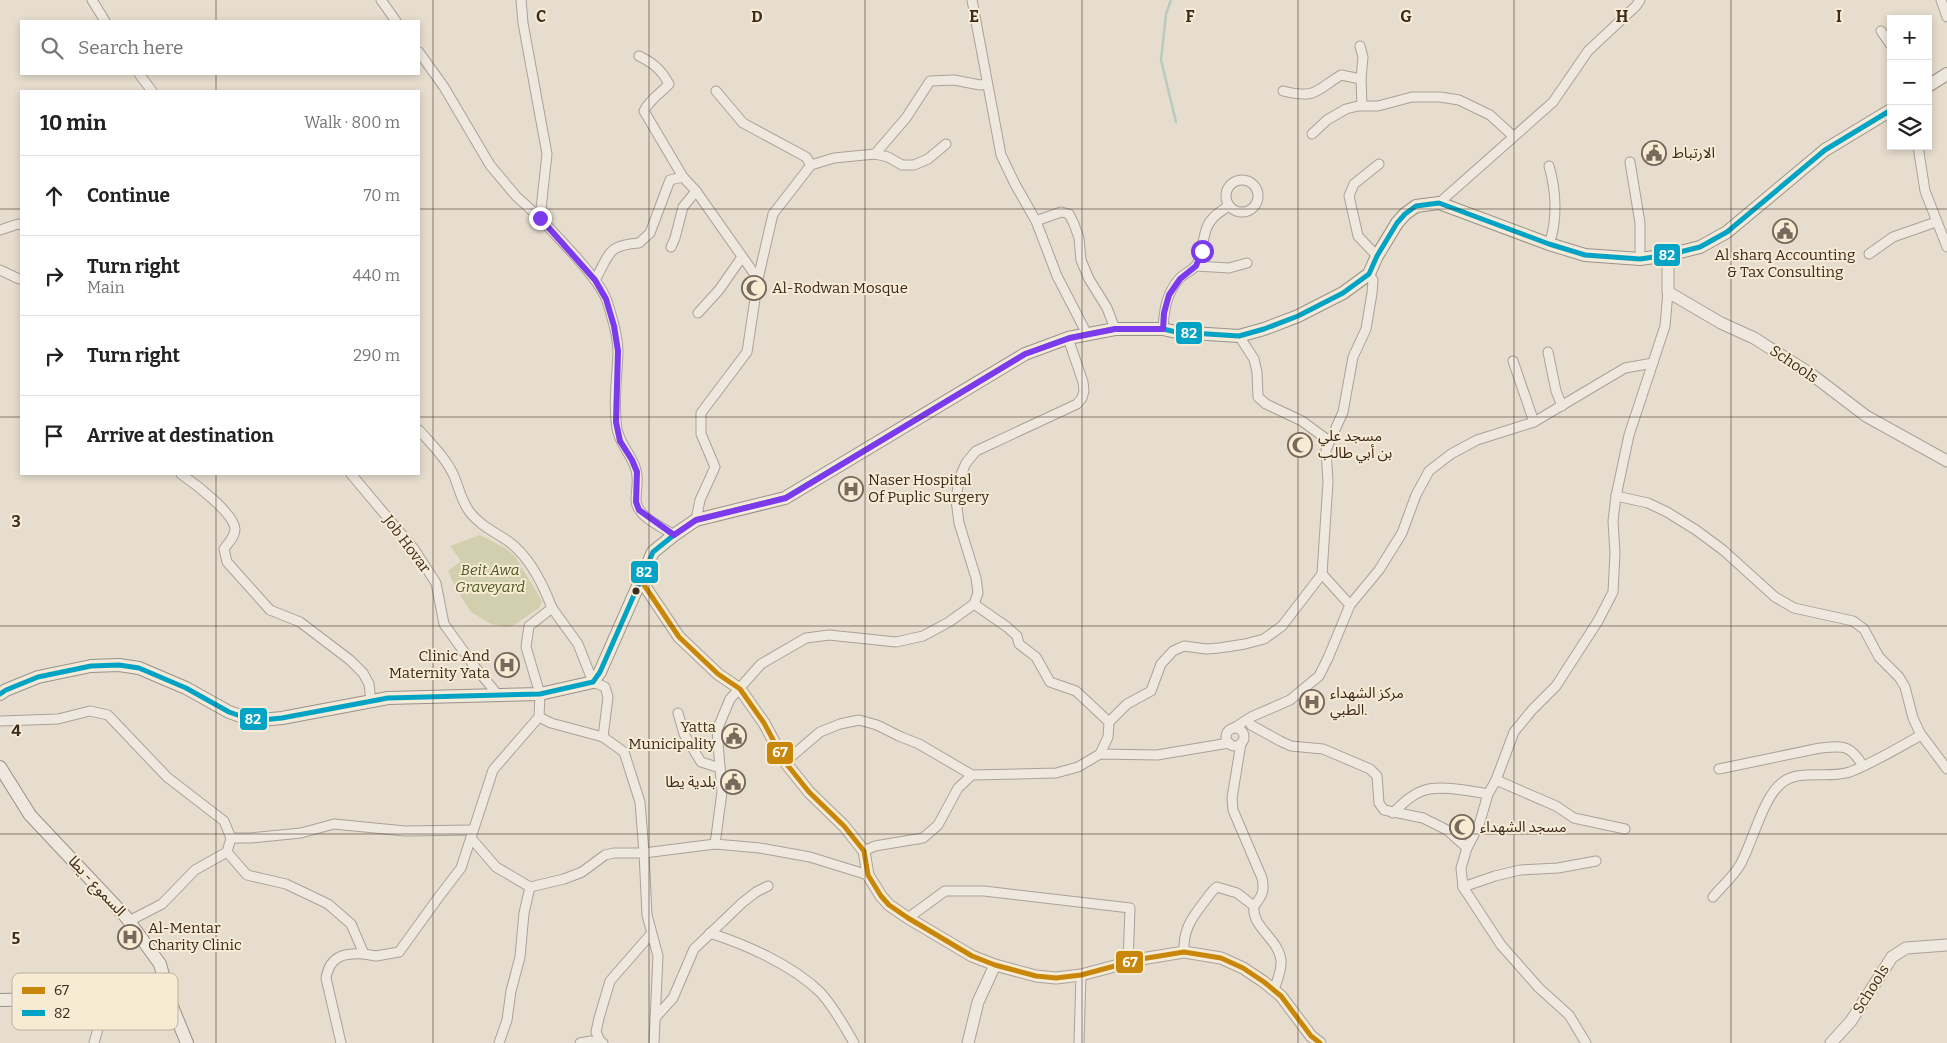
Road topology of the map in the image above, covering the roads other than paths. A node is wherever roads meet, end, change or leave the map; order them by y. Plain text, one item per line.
1 (92, 0) edge
2 (382, 0) edge
3 (522, 0) edge
4 (972, 0) edge
5 (1640, 0) edge
6 (1941, 0) edge
7 (1947, 17) edge
8 (104, 20) edge
9 (395, 20) edge
10 (1881, 31) dead end
11 (1887, 39) edge
12 (1360, 46) dead end
13 (420, 53) edge
14 (639, 56) dead end
15 (1947, 74) edge
16 (140, 75) edge
17 (1360, 79) junction
18 (1932, 83) edge
19 (988, 84) junction
20 (151, 90) edge
21 (716, 91) dead end
22 (1284, 91) dead end
23 (1362, 105) junction
24 (1887, 112) edge
25 (1312, 134) dead end
26 (1513, 136) junction
27 (946, 144) dead end
28 (1919, 150) edge
29 (875, 154) junction
30 (1630, 162) dead end
31 (1379, 164) dead end
32 (811, 166) junction
33 (1549, 166) dead end
34 (683, 177) junction
35 (696, 190) junction
36 (1439, 204) junction
37 (1228, 206) dead end
38 (540, 218) junction
39 (1036, 221) junction
40 (1936, 222) junction
41 (20, 225) edge
42 (0, 230) edge
43 (1549, 244) junction
44 (671, 247) dead end
45 (1947, 247) edge
46 (1668, 254) junction
47 (1869, 254) dead end
48 (1377, 256) junction
49 (742, 257) junction
50 (1640, 259) junction
51 (1248, 263) dead end
52 (1196, 266) junction
53 (0, 270) edge
54 (1369, 274) junction
55 (19, 279) dead end
56 (758, 279) junction
57 (595, 280) junction
58 (1668, 292) junction
59 (698, 313) dead end
60 (1115, 329) junction
61 (1163, 329) junction
62 (1087, 334) junction
63 (1239, 336) junction
64 (1068, 338) junction
65 (1548, 352) dead end
66 (1513, 362) dead end
67 (1653, 363) junction
68 (1562, 406) junction
69 (1534, 422) junction
70 (420, 431) edge
71 (1330, 441) junction
72 (1947, 461) edge
73 (182, 475) edge
74 (352, 475) edge
75 (1616, 496) junction
76 (696, 520) junction
77 (674, 535) junction
78 (1322, 574) junction
79 (640, 580) junction
80 (974, 604) junction
81 (1350, 605) junction
82 (552, 608) junction
83 (593, 682) junction
84 (740, 689) junction
85 (0, 694) edge
86 (498, 694) junction
87 (540, 694) junction
88 (371, 702) junction
89 (1273, 708) junction
90 (678, 713) dead end
91 (539, 717) junction
92 (0, 721) edge
93 (1109, 722) junction
94 (1251, 724) junction
95 (1921, 735) junction
96 (603, 737) junction
97 (1234, 738) junction
98 (1100, 754) junction
99 (785, 762) junction
100 (1863, 766) junction
101 (0, 767) edge
102 (720, 768) junction
103 (1719, 769) dead end
104 (1947, 769) edge
105 (972, 775) junction
106 (1496, 780) junction
107 (1488, 794) junction
108 (1393, 813) junction
109 (1625, 829) dead end
110 (472, 834) junction
111 (231, 838) junction
112 (714, 844) junction
113 (1467, 848) junction
114 (864, 851) junction
115 (227, 852) junction
116 (644, 853) junction
117 (1596, 861) dead end
118 (868, 875) junction
119 (768, 886) dead end
120 (530, 887) junction
121 (1463, 887) junction
122 (1713, 897) dead end
123 (1254, 906) junction
124 (908, 918) junction
125 (129, 922) junction
126 (710, 933) junction
127 (651, 934) junction
128 (1947, 945) edge
129 (1184, 952) junction
130 (364, 954) junction
131 (1128, 963) junction
132 (995, 965) junction
133 (162, 973) edge
134 (1081, 975) junction
135 (1274, 990) junction
136 (655, 1018) junction
137 (178, 1021) edge
138 (98, 1030) edge
139 (1314, 1041) edge
140 (94, 1043) edge
141 (187, 1043) edge
142 (341, 1043) edge
143 (499, 1043) edge
144 (580, 1043) edge
145 (602, 1043) edge
146 (654, 1043) edge
147 (854, 1043) edge
148 (968, 1043) edge
149 (1078, 1043) edge
150 (1586, 1043) edge
151 (1831, 1043) edge

1 - 8 street
2 - 9 street
3 - 38 street
4 - 19 street
5 - 26 street
6 - 7 street
10 - 11 street
12 - 17 street
13 - 38 street
14 - 34 street
15 - 18 main road
16 - 20 street
17 - 22 street
17 - 23 street
19 - 29 street
19 - 39 street
21 - 32 street
23 - 25 street
23 - 26 street
24 - 46 main road
26 - 36 street
27 - 29 street
28 - 40 street
29 - 32 street
30 - 50 street
31 - 48 street
32 - 56 street
33 - 43 street
34 - 35 street
34 - 57 street
35 - 44 street
35 - 49 street
36 - 43 main road
36 - 48 main road
37 - 52 street
38 - 57 street
39 - 60 street
39 - 62 street
40 - 45 street
40 - 47 street
41 - 42 street
43 - 50 main road
46 - 50 main road
46 - 58 street
48 - 54 main road
49 - 56 street
49 - 59 street
51 - 52 street
52 - 61 street
53 - 55 street
54 - 63 main road
54 - 71 street
56 - 76 street
57 - 77 street
58 - 67 street
58 - 72 street, Schools
60 - 61 main road
60 - 62 main road
61 - 63 main road
62 - 64 main road
63 - 71 street
64 - 76 main road
64 - 80 street
65 - 68 street
66 - 69 street
67 - 68 street
67 - 75 street
68 - 69 street
69 - 81 street
70 - 82 street
71 - 78 street
73 - 88 street
74 - 86 street, Job Hovar
75 - 95 street
75 - 106 street
76 - 77 main road
77 - 79 main road
78 - 81 street
78 - 93 street
79 - 83 main road
79 - 84 street
80 - 84 street
80 - 93 street
81 - 89 street
82 - 83 street
82 - 87 street
83 - 87 main road
83 - 96 street
84 - 99 street
84 - 102 street
85 - 88 main road
86 - 87 main road
86 - 88 main road
87 - 91 street
89 - 94 street
89 - 97 street
90 - 102 street
91 - 96 street
91 - 110 street
92 - 111 street
93 - 98 street
94 - 97 street
94 - 108 street
95 - 100 street
95 - 104 street
96 - 116 street
97 - 98 street
97 - 123 street
98 - 105 street
99 - 105 street
99 - 114 street
100 - 103 street
100 - 122 street
101 - 125 main road, السموع - يطا
102 - 112 street
105 - 114 street
106 - 107 street
106 - 109 street
107 - 108 street
107 - 113 street
108 - 113 street
110 - 111 street
110 - 120 street
110 - 130 street
111 - 115 street
112 - 116 street
112 - 118 street
113 - 121 street
114 - 118 street
115 - 125 street
115 - 130 street
116 - 120 street
116 - 127 street
117 - 121 street
118 - 124 street
119 - 126 street
120 - 143 street
121 - 150 street
123 - 129 street
123 - 135 street
124 - 131 street
124 - 132 street
125 - 133 main road, السموع - يطا
126 - 136 street
126 - 147 street
127 - 136 street
127 - 145 street
128 - 151 street, Schools
129 - 131 street
129 - 135 street
130 - 142 street
131 - 134 street
132 - 134 street
132 - 148 street
134 - 149 street
135 - 139 street
136 - 146 street
137 - 141 main road, السموع - يطا
138 - 140 street
144 - 145 street

